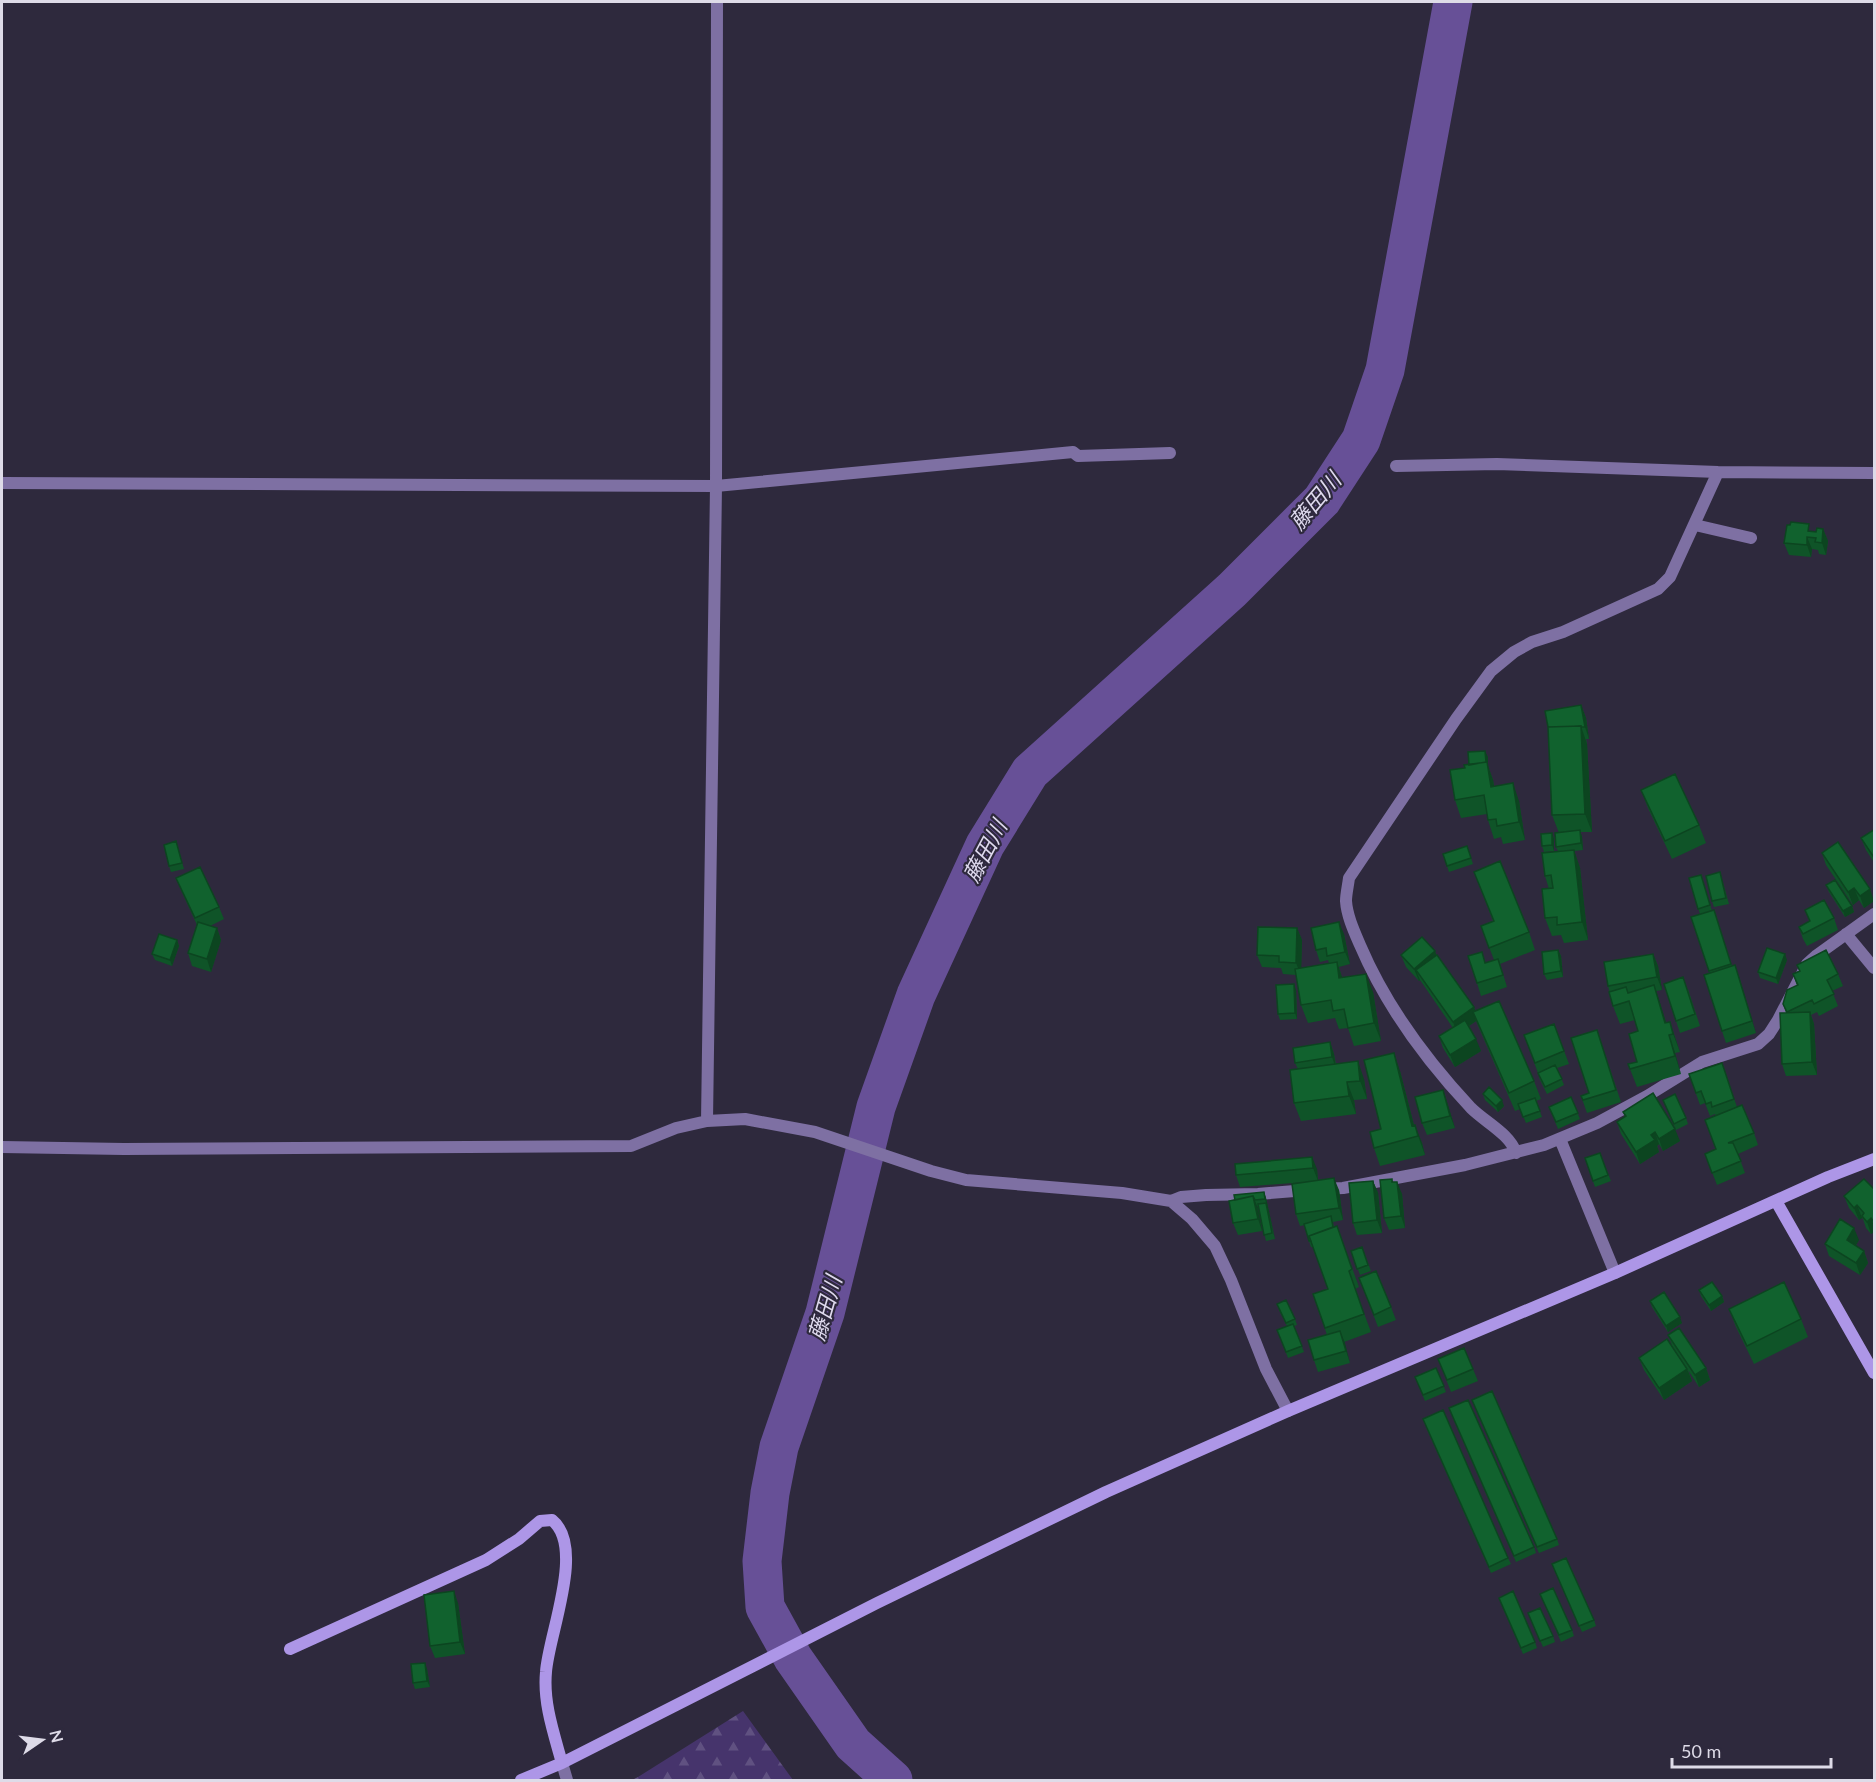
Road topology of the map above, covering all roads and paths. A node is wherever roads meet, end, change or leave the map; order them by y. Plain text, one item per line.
1 (717, 2) edge
2 (1170, 453) dead end
3 (1396, 466) dead end
4 (1718, 472) junction
5 (1875, 473) edge
6 (2, 483) edge
7 (716, 486) junction
8 (1695, 525) junction
9 (1751, 538) dead end
10 (1875, 914) edge
11 (1846, 934) junction
12 (1875, 968) edge
13 (707, 1121) junction
14 (1560, 1139) junction
15 (2, 1148) edge
16 (1516, 1153) junction
17 (1875, 1159) edge
18 (1172, 1200) junction
19 (1776, 1201) junction
20 (1615, 1273) junction
21 (1875, 1373) edge
22 (1288, 1411) junction
23 (290, 1648) dead end
24 (562, 1763) junction
25 (521, 1780) edge
26 (567, 1780) edge

1 - 7 street
2 - 7 street
3 - 4 street
4 - 5 street
4 - 8 street
6 - 7 street
7 - 13 street
8 - 9 street
8 - 16 street
10 - 11 street
11 - 12 street
11 - 14 street
13 - 15 street
13 - 18 street
14 - 16 street
14 - 20 street
16 - 18 street
17 - 19 street
18 - 22 street
19 - 20 street
19 - 21 street
20 - 22 street
22 - 24 street
23 - 24 street
24 - 25 street
24 - 26 street

